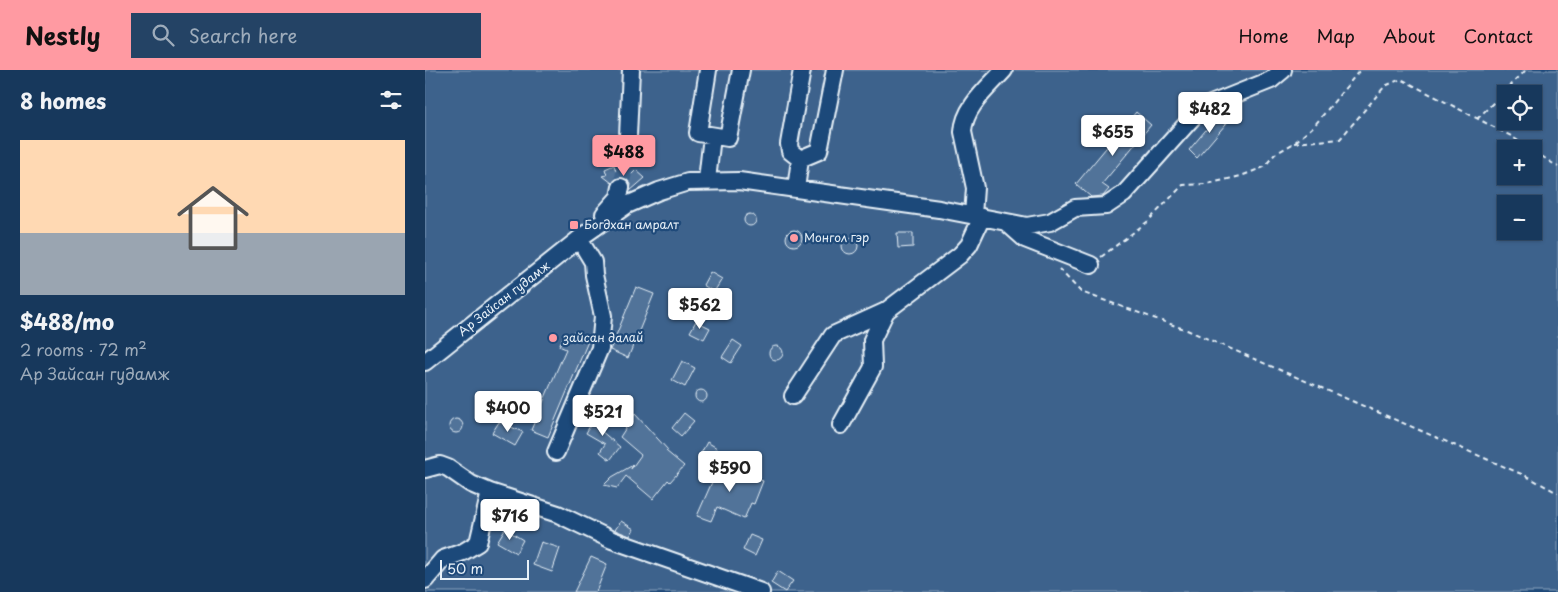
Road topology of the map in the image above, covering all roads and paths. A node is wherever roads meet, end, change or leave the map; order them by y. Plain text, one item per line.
1 (631, 70) edge
2 (708, 70) edge
3 (741, 70) edge
4 (802, 70) edge
5 (835, 70) edge
6 (1004, 70) edge
7 (1283, 70) edge
8 (1360, 70) edge
9 (1526, 70) edge
10 (1477, 119) junction
11 (712, 136) junction
12 (1514, 140) edge
13 (1295, 143) junction
14 (1542, 156) edge
15 (627, 158) tunnel mouth
16 (800, 159) junction
17 (1558, 167) edge
18 (707, 180) junction
19 (621, 187) tunnel mouth
20 (796, 189) junction
21 (977, 216) junction
22 (1006, 222) junction
23 (581, 237) junction
24 (1091, 264) joint
25 (1058, 267) dead end
26 (885, 311) junction
27 (425, 362) edge
28 (793, 396) dead end
29 (841, 425) dead end
30 (556, 452) dead end
31 (425, 469) edge
32 (490, 492) junction
33 (1558, 493) edge
34 (425, 580) edge
35 (761, 592) edge

1 - 15 street
2 - 11 street
3 - 11 street
4 - 16 street
5 - 16 street
6 - 21 street
7 - 22 street
8 - 13 path
9 - 10 path
10 - 12 path
10 - 13 path
11 - 18 street
13 - 24 path
14 - 17 path
16 - 20 street
18 - 20 street
18 - 23 street
19 - 23 street
20 - 21 street
21 - 22 street
21 - 26 street
22 - 24 street
23 - 27 street, Ар Зайсан гудамж
23 - 30 street
25 - 33 path
26 - 28 street
26 - 29 street
31 - 32 street
32 - 34 street
32 - 35 street

